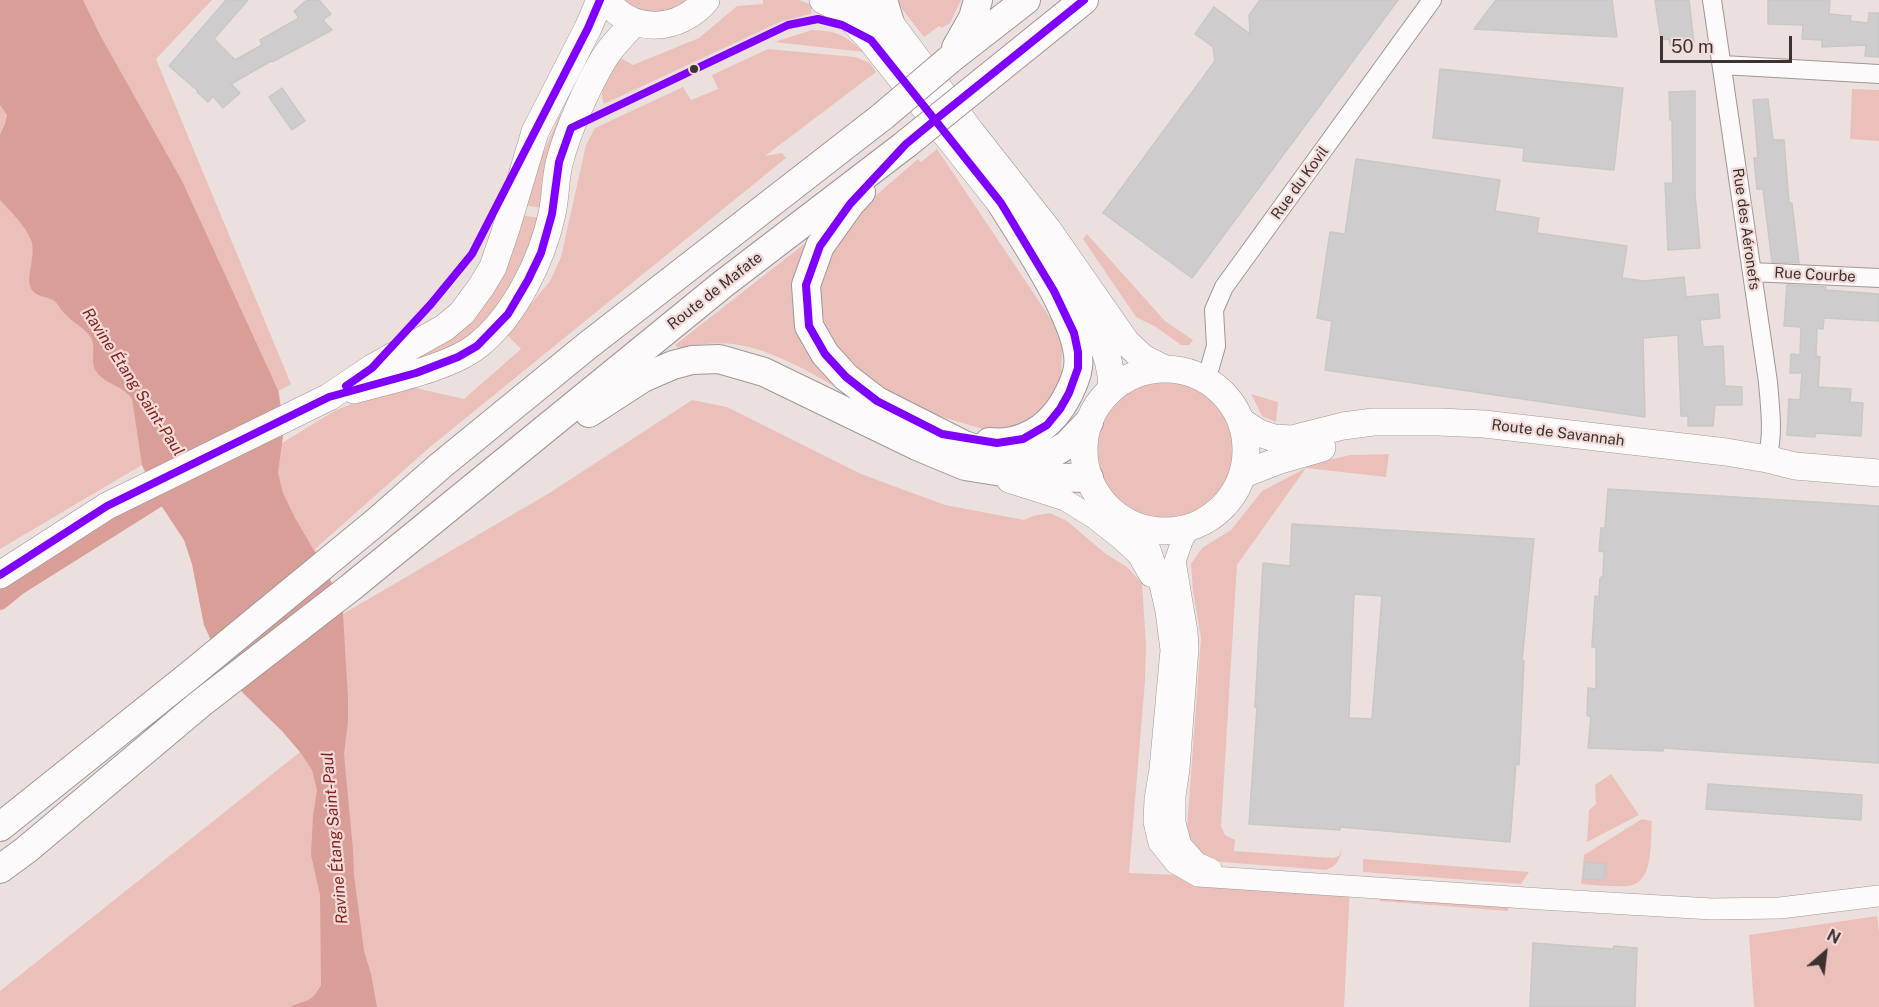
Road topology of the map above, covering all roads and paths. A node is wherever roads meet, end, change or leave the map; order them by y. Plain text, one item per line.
1 (600, 0) edge
2 (606, 0) edge
3 (706, 0) edge
4 (823, 0) edge
5 (862, 0) edge
6 (978, 0) edge
7 (1026, 0) edge
8 (1084, 0) edge
9 (1432, 0) edge
10 (1712, 0) edge
11 (886, 11) edge
12 (635, 22) junction
13 (949, 60) junction
14 (1723, 65) junction
15 (1879, 74) edge
16 (906, 144) junction
17 (1001, 203) junction
18 (1752, 272) junction
19 (1879, 278) edge
20 (1165, 369) junction
21 (1203, 378) junction
22 (1112, 388) junction
23 (329, 397) junction
24 (1089, 422) junction
25 (1242, 422) junction
26 (942, 434) junction
27 (1767, 459) junction
28 (965, 466) junction
29 (1879, 473) edge
30 (1244, 474) junction
31 (1089, 478) junction
32 (1879, 481) edge
33 (454, 501) junction
34 (1136, 526) junction
35 (1189, 528) junction
36 (0, 575) edge
37 (1164, 601) junction
38 (0, 827) edge
39 (0, 869) edge
40 (1228, 876) junction
41 (1879, 896) edge

1 - 23 main road
2 - 12 main road
3 - 12 main road
4 - 17 main road
5 - 11 main road
6 - 13 highway
7 - 13 highway
8 - 16 highway, Route de Mafate, bridge
9 - 21 street, Rue du Kovil
10 - 14 street, Rue des Aéronefs
11 - 20 main road
12 - 23 main road
13 - 38 highway, bridge
14 - 15 street
14 - 18 street, Rue des Aéronefs
16 - 26 highway
16 - 33 highway, Route de Mafate
17 - 22 main road
17 - 26 highway
18 - 19 street, Rue Courbe
18 - 27 street, Rue des Aéronefs
20 - 21 main road
20 - 22 main road
21 - 25 main road
22 - 24 main road
23 - 36 main road
24 - 26 highway
24 - 31 main road
25 - 27 main road, Route de Savannah
25 - 30 main road
27 - 29 main road, Route de Savannah
28 - 31 highway
28 - 33 highway
28 - 37 street
30 - 32 main road, Route de Savannah
30 - 35 main road
31 - 34 main road
33 - 39 highway, Route de Mafate
34 - 35 main road
34 - 37 street
35 - 40 street
37 - 40 street
40 - 41 street

